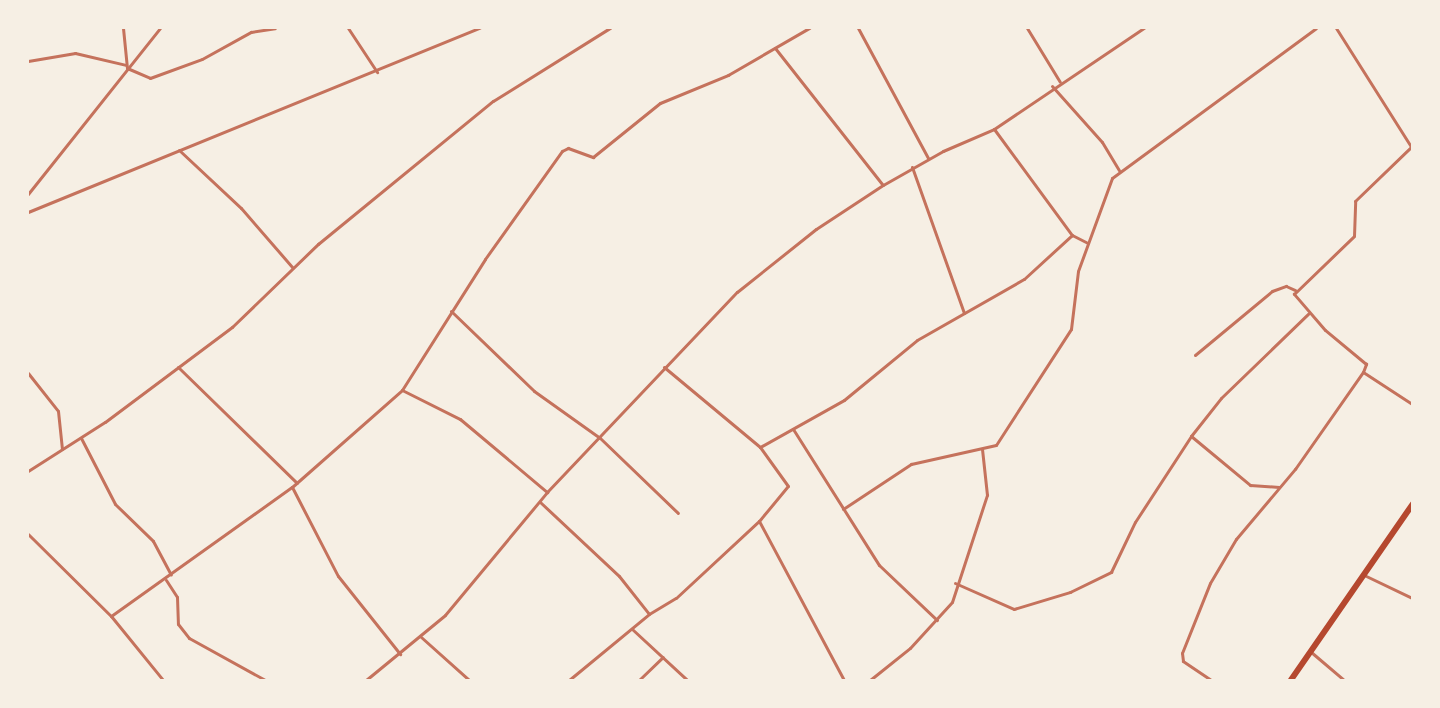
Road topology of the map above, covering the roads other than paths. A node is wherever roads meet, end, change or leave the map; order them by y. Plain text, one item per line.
1 (123, 28) edge
2 (160, 28) edge
3 (275, 28) edge
4 (348, 28) edge
5 (480, 28) edge
6 (610, 28) edge
7 (809, 28) edge
8 (858, 28) edge
9 (1027, 28) edge
10 (1144, 28) edge
11 (1316, 28) edge
12 (1336, 28) edge
13 (775, 48) junction
14 (28, 61) edge
15 (127, 67) junction
16 (377, 72) junction
17 (1060, 82) junction
18 (1052, 86) junction
19 (994, 129) junction
20 (1412, 148) edge
21 (179, 150) junction
22 (928, 158) junction
23 (912, 167) junction
24 (1119, 170) junction
25 (884, 185) junction
26 (28, 194) edge
27 (28, 212) edge
28 (1072, 235) junction
29 (1086, 242) junction
30 (293, 268) junction
31 (1295, 290) junction
32 (451, 311) junction
33 (964, 313) junction
34 (1308, 314) junction
35 (1195, 355) dead end
36 (178, 367) junction
37 (664, 367) junction
38 (1363, 372) junction
39 (28, 373) edge
40 (402, 390) junction
41 (1412, 404) edge
42 (793, 428) junction
43 (1191, 436) junction
44 (81, 438) junction
45 (600, 438) junction
46 (760, 447) junction
47 (62, 449) junction
48 (982, 449) junction
49 (28, 471) edge
50 (297, 483) junction
51 (292, 487) junction
52 (1280, 487) junction
53 (547, 492) junction
54 (540, 502) junction
55 (1412, 505) edge
56 (843, 509) junction
57 (678, 513) dead end
58 (759, 521) junction
59 (28, 534) edge
60 (1363, 574) junction
61 (172, 576) junction
62 (166, 580) junction
63 (955, 584) junction
64 (1412, 598) edge
65 (650, 614) junction
66 (111, 616) junction
67 (937, 620) junction
68 (632, 629) junction
69 (421, 637) junction
70 (1311, 652) junction
71 (400, 654) junction
72 (662, 658) junction
73 (163, 680) edge
74 (265, 680) edge
75 (366, 680) edge
76 (469, 680) edge
77 (569, 680) edge
78 (639, 680) edge
79 (687, 680) edge
80 (844, 680) edge
81 (870, 680) edge
82 (1211, 680) edge
83 (1291, 680) edge
84 (1344, 680) edge

1 - 15 street
2 - 15 street
3 - 15 street
4 - 16 street
5 - 16 street
6 - 30 street
7 - 13 street
8 - 22 street
9 - 17 street
10 - 17 street
11 - 24 street
12 - 20 street
13 - 25 street
13 - 32 street
14 - 15 street
15 - 26 street
16 - 21 street
17 - 18 street
18 - 19 street
18 - 24 street
19 - 22 street
19 - 28 street
20 - 31 street
21 - 27 street
21 - 30 street
22 - 23 street
23 - 25 street
23 - 33 street
24 - 29 street
25 - 37 street
28 - 29 street
28 - 33 street
29 - 48 street
30 - 36 street
31 - 34 street
31 - 35 street
32 - 40 street
32 - 45 street
33 - 42 street
34 - 38 street
34 - 43 street
36 - 44 street
36 - 50 street
37 - 45 street
37 - 46 street
38 - 41 street
38 - 52 street
39 - 47 street
40 - 50 street
40 - 53 street
42 - 46 street
42 - 56 street
43 - 52 street
43 - 63 street
44 - 47 street
44 - 61 street
45 - 53 street
45 - 57 street
46 - 58 street
47 - 49 street
48 - 56 street
48 - 63 street
50 - 51 street
51 - 61 street
51 - 71 street
52 - 82 street
53 - 54 street
54 - 65 street
54 - 69 street
55 - 60 main road
56 - 67 street
58 - 65 street
58 - 80 street
59 - 66 street
60 - 64 street
60 - 70 main road
61 - 62 street
62 - 66 street
62 - 74 street
63 - 67 street
65 - 68 street
66 - 73 street
67 - 81 street
68 - 72 street
68 - 77 street
69 - 71 street
69 - 76 street
70 - 83 main road
70 - 84 street
71 - 75 street
72 - 78 street
72 - 79 street

